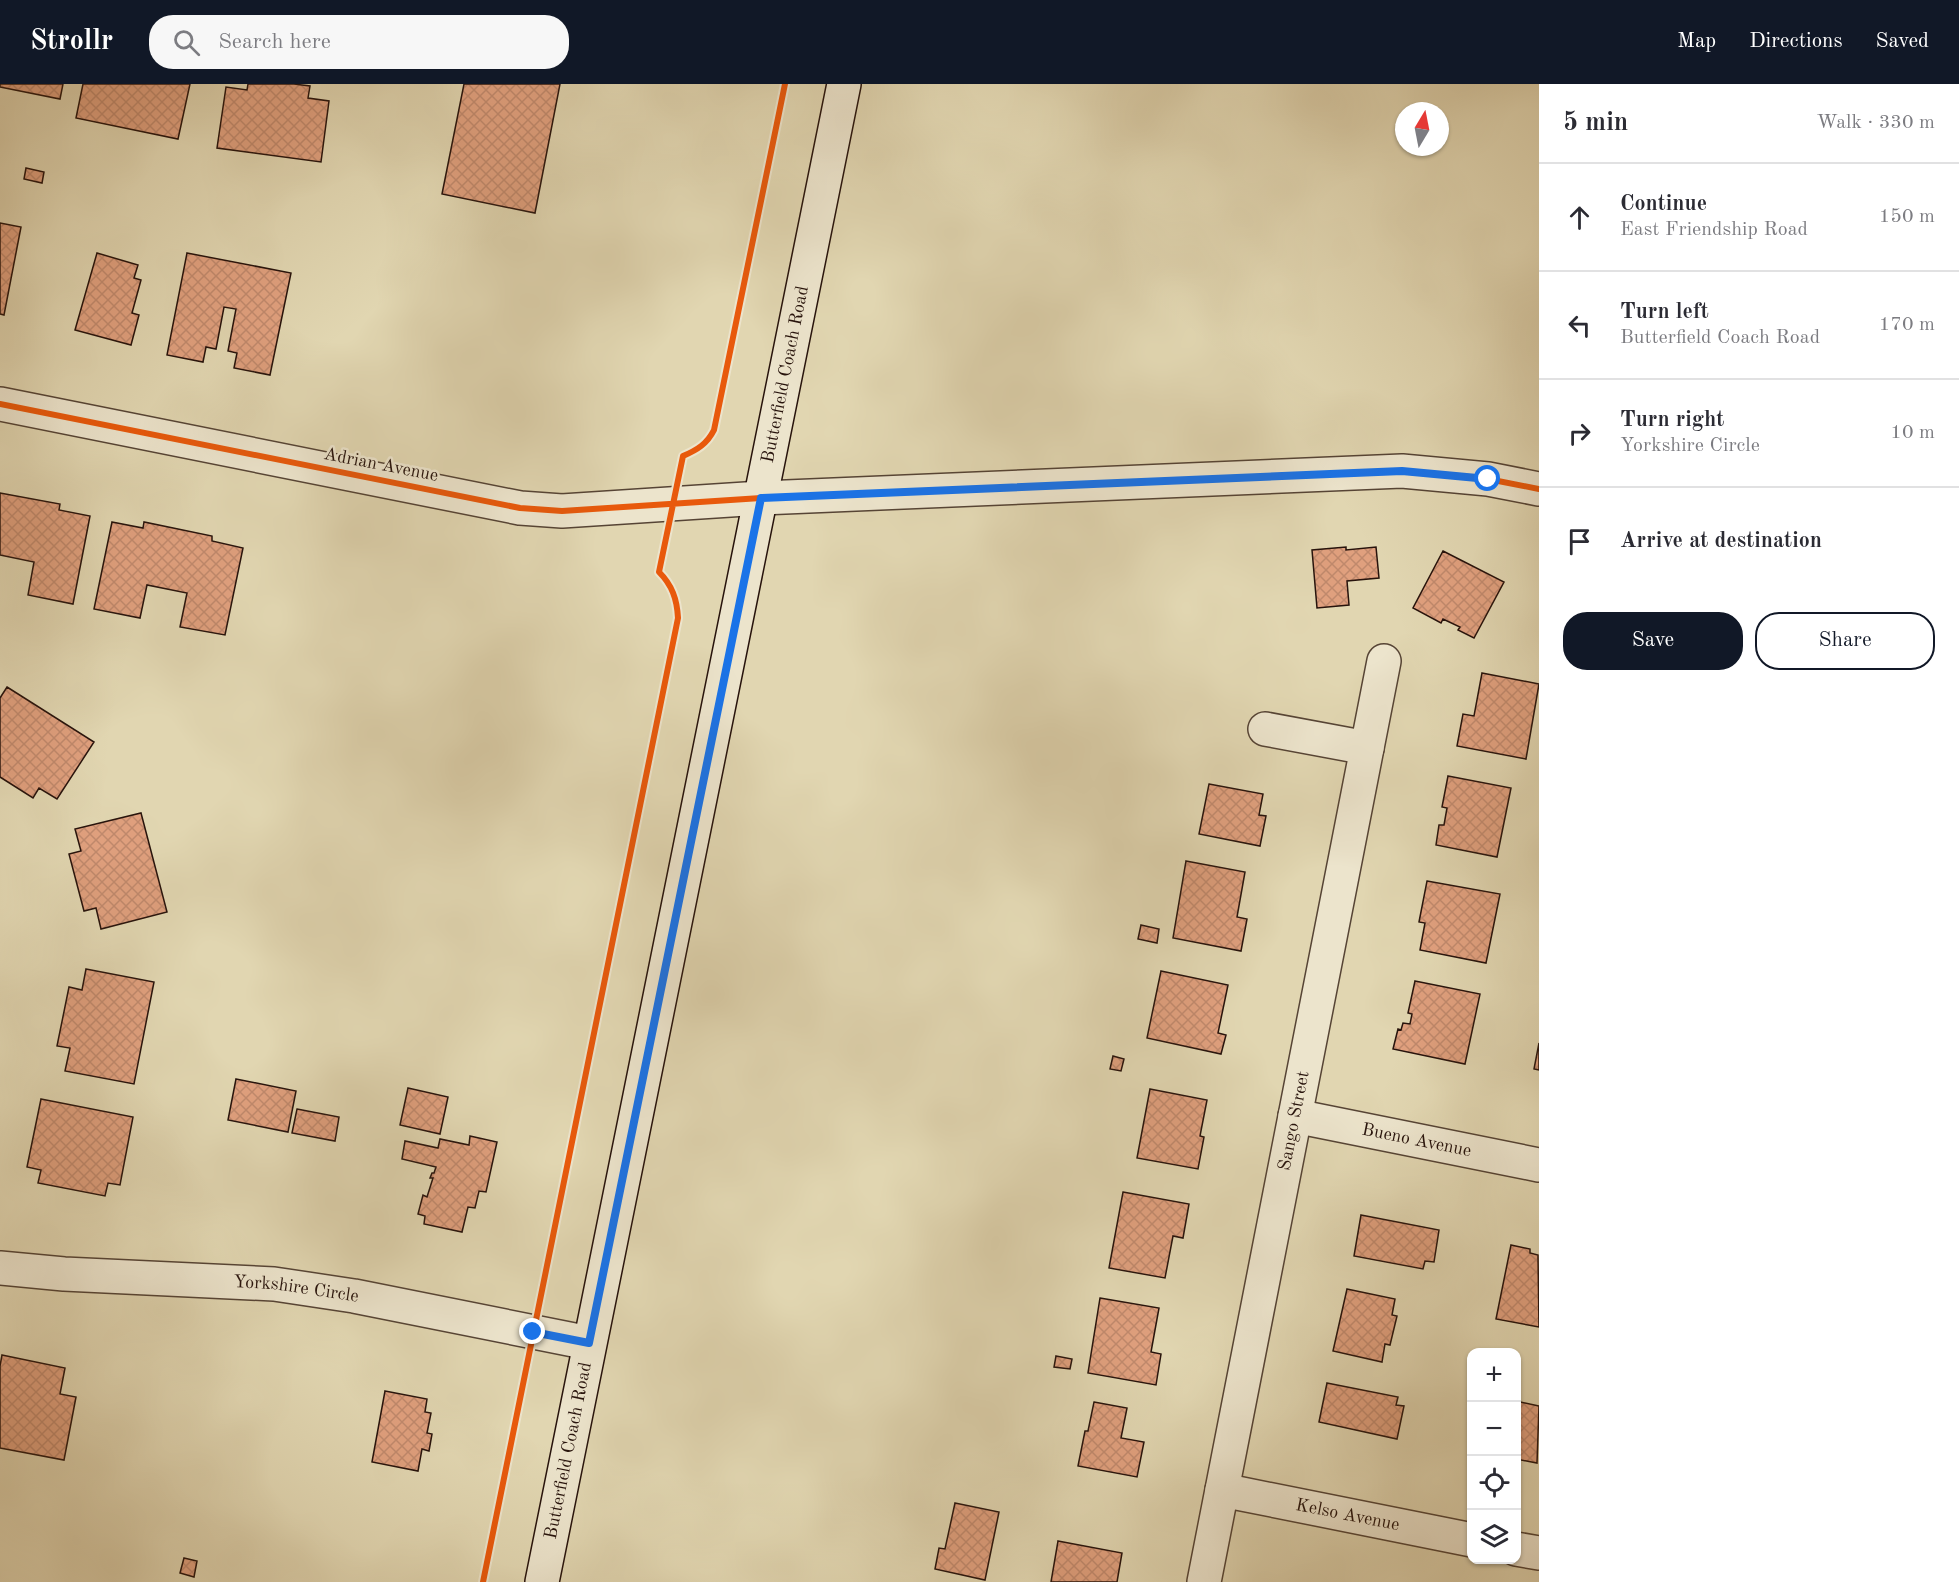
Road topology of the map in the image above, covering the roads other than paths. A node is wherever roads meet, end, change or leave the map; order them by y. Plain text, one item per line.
1 (844, 84) edge
2 (0, 404) edge
3 (1539, 489) edge
4 (761, 498) junction
5 (1384, 661) dead end
6 (1265, 729) dead end
7 (1367, 747) junction
8 (1295, 1116) junction
9 (1539, 1165) edge
10 (0, 1268) edge
11 (589, 1343) junction
12 (1222, 1490) junction
13 (1467, 1539) edge
14 (1521, 1550) edge
15 (1539, 1553) edge
16 (542, 1582) edge
17 (1204, 1582) edge

1 - 4 street, Butterfield Coach Road
2 - 4 street, Adrian Avenue
3 - 4 street, Adrian Avenue
4 - 11 street, Butterfield Coach Road
5 - 7 street, Sango Street
6 - 7 street
7 - 8 street, Sango Street
8 - 9 street, Bueno Avenue
8 - 12 street, Sango Street
10 - 11 street, Yorkshire Circle
11 - 16 street, Butterfield Coach Road
12 - 13 street, Kelso Avenue
12 - 17 street, Sango Street
14 - 15 street

